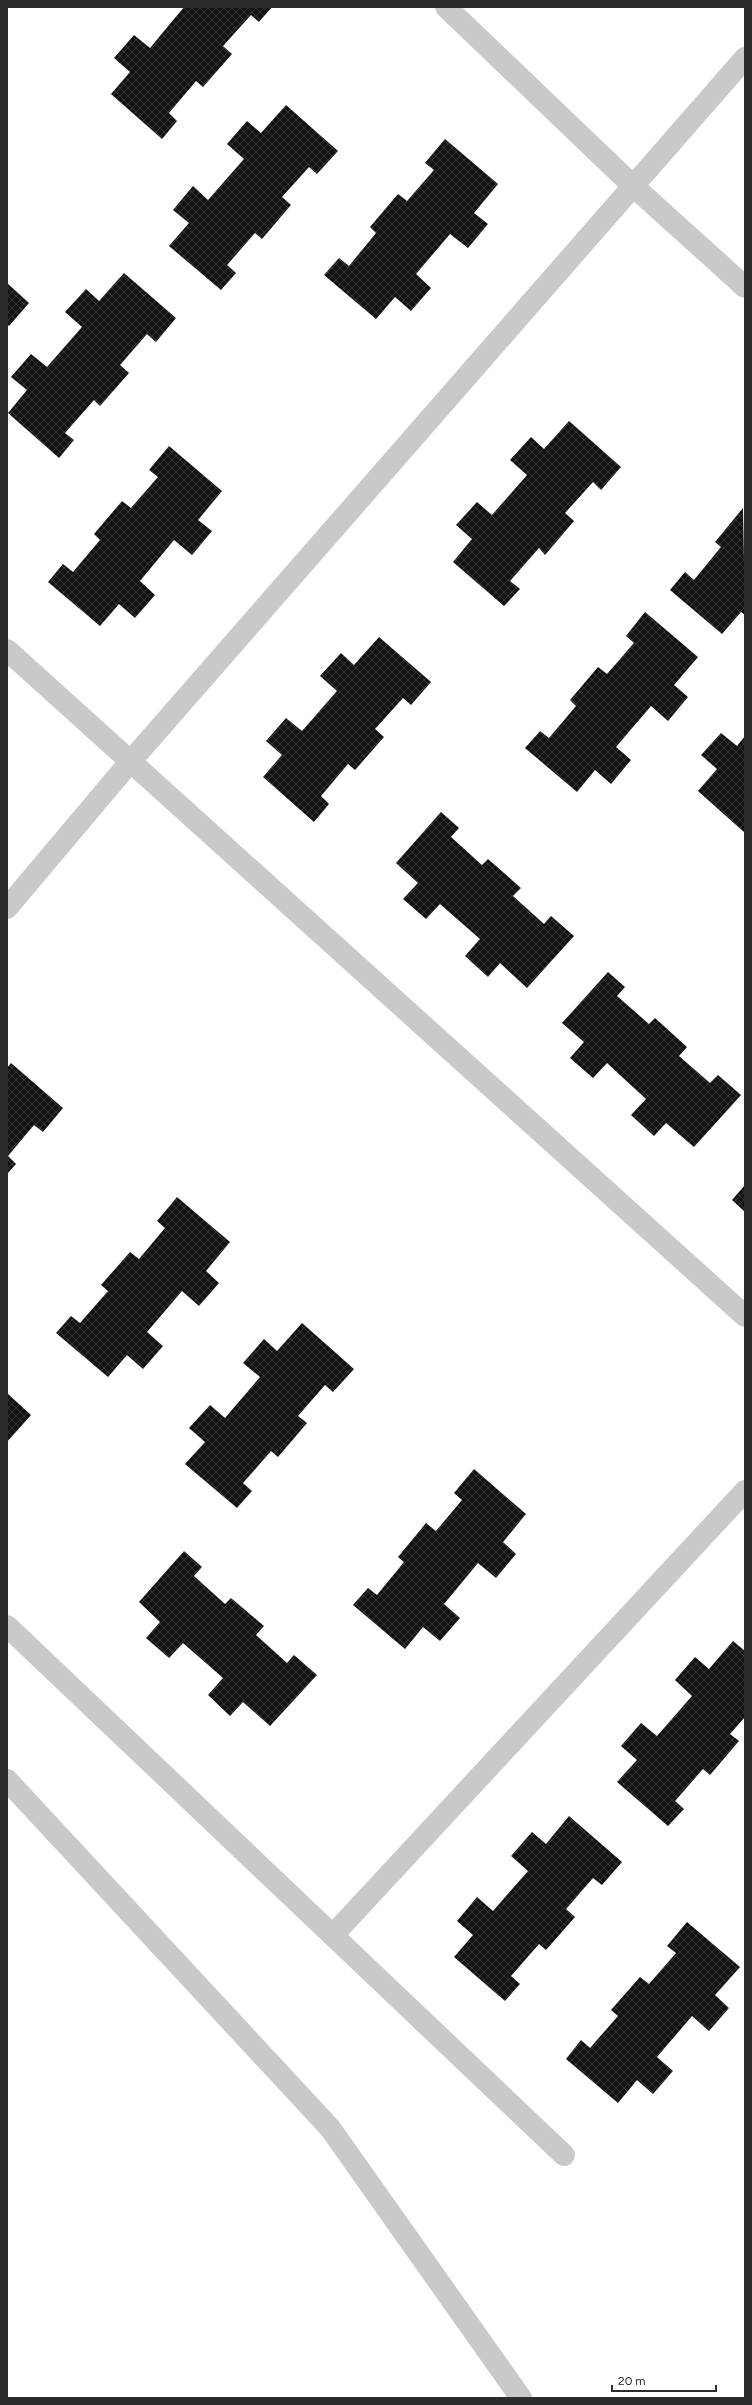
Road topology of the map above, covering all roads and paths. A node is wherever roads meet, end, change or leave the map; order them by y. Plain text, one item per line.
1 (446, 7) edge
2 (745, 58) edge
3 (632, 185) junction
4 (745, 287) edge
5 (7, 650) edge
6 (130, 762) junction
7 (7, 908) edge
8 (745, 1316) edge
9 (745, 1491) edge
10 (7, 1626) edge
11 (7, 1780) edge
12 (333, 1934) junction
13 (564, 2154) dead end
14 (521, 2398) edge

1 - 3 street
2 - 3 street
3 - 4 street
3 - 6 street
5 - 6 street
6 - 7 street
6 - 8 street
9 - 12 street
10 - 12 street
11 - 14 street
12 - 13 street

